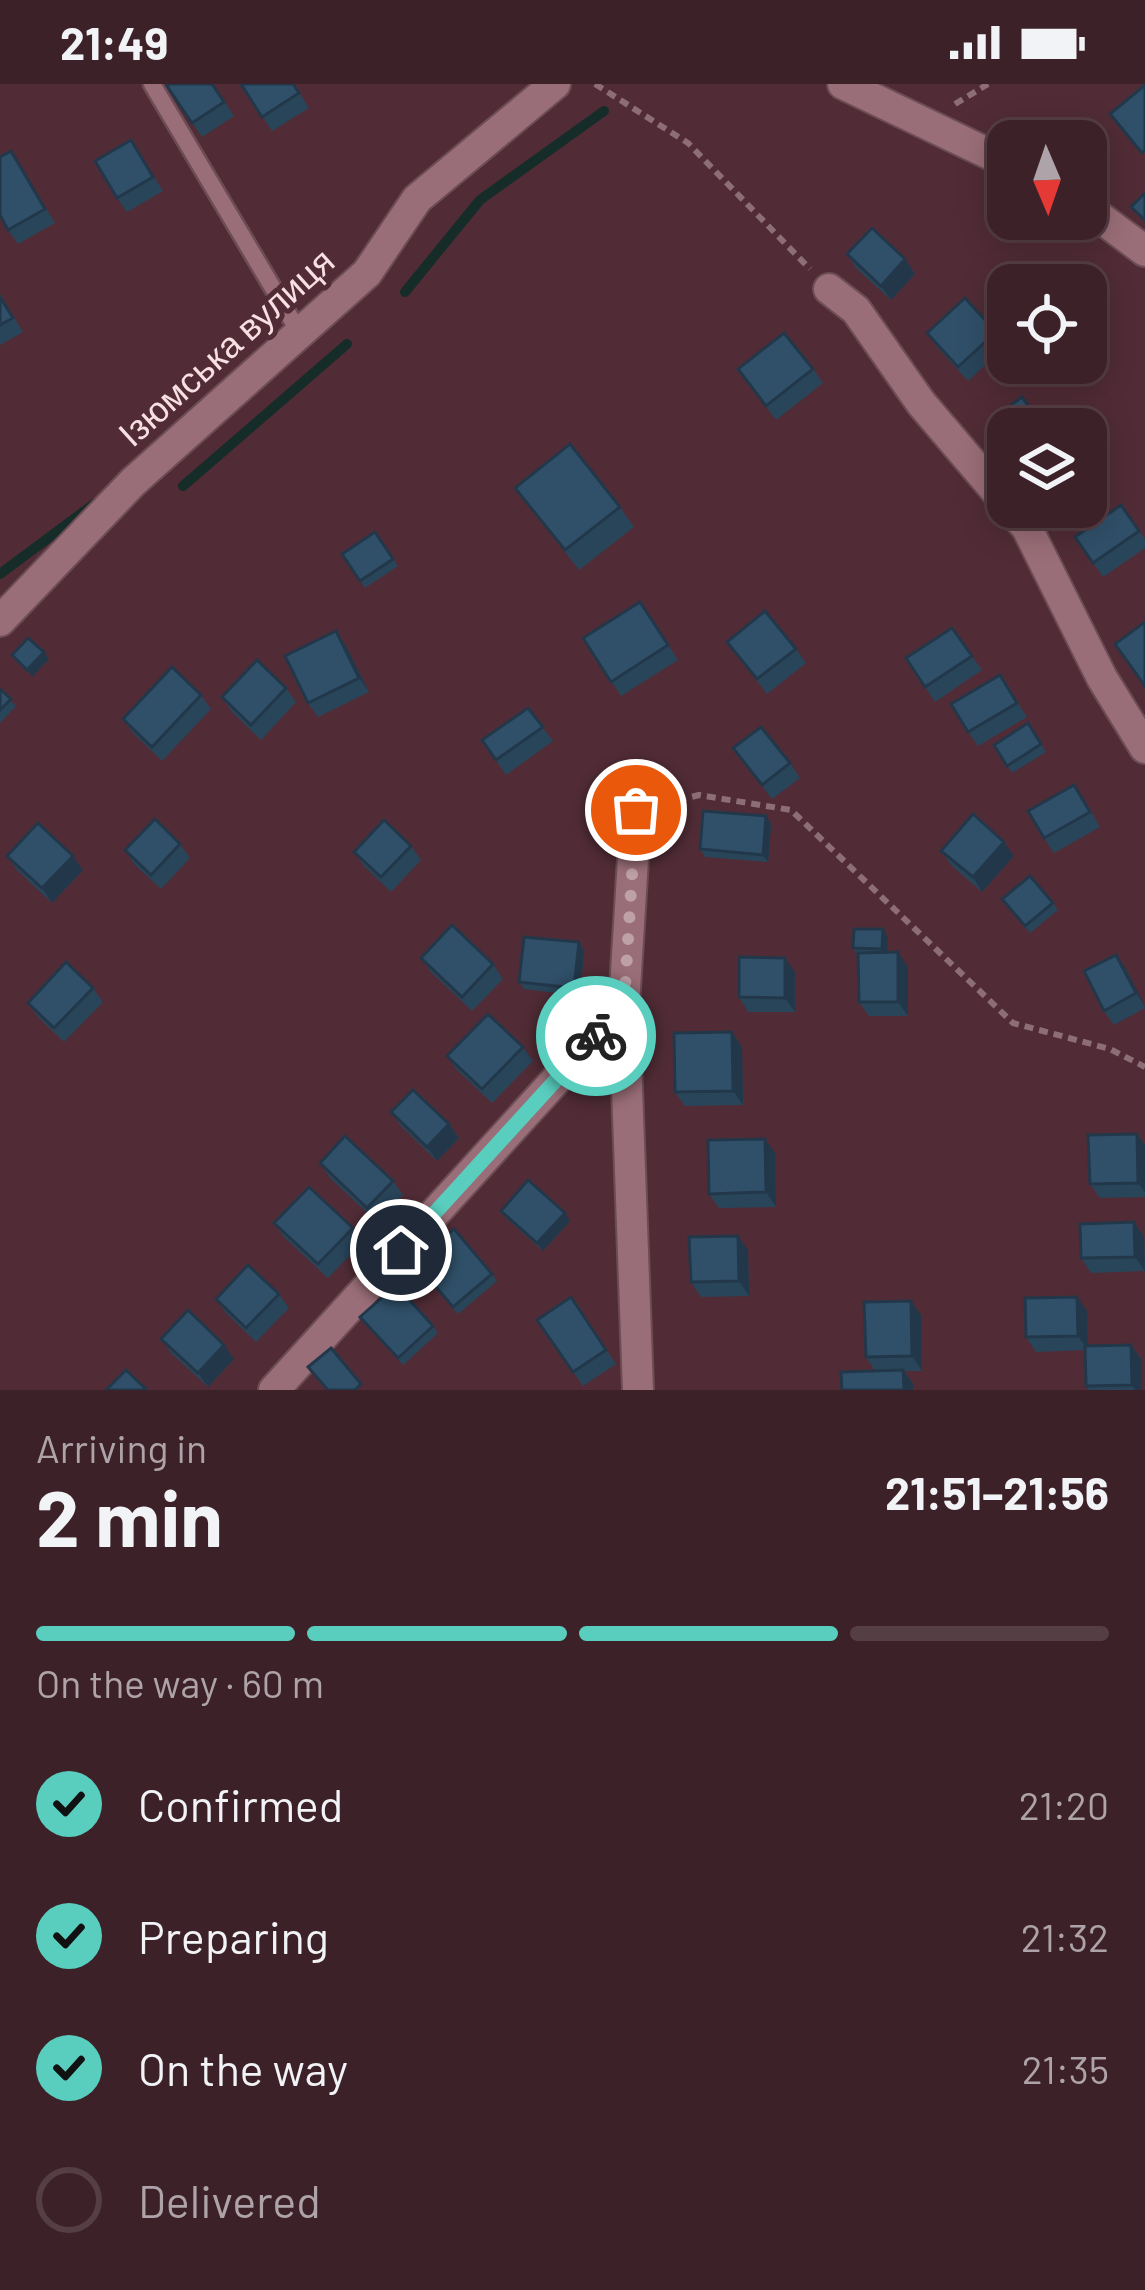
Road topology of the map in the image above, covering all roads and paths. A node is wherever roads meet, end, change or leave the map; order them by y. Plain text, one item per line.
1 (152, 84) edge
2 (555, 84) edge
3 (595, 84) edge
4 (843, 84) edge
5 (987, 153) edge
6 (1107, 223) edge
7 (1145, 251) edge
8 (829, 289) joint
9 (299, 332) junction
10 (987, 480) edge
11 (1027, 528) edge
12 (0, 622) edge
13 (1145, 748) edge
14 (636, 810) joint
15 (624, 1005) junction
16 (1145, 1067) edge
17 (274, 1390) edge
18 (638, 1390) edge

1 - 9 lane
2 - 9 street, Ізюмська вулиця
3 - 8 path
4 - 5 street
6 - 7 street
8 - 10 street
9 - 12 street, Ізюмська вулиця
11 - 13 street
14 - 15 street
14 - 16 path
15 - 17 street
15 - 18 street

